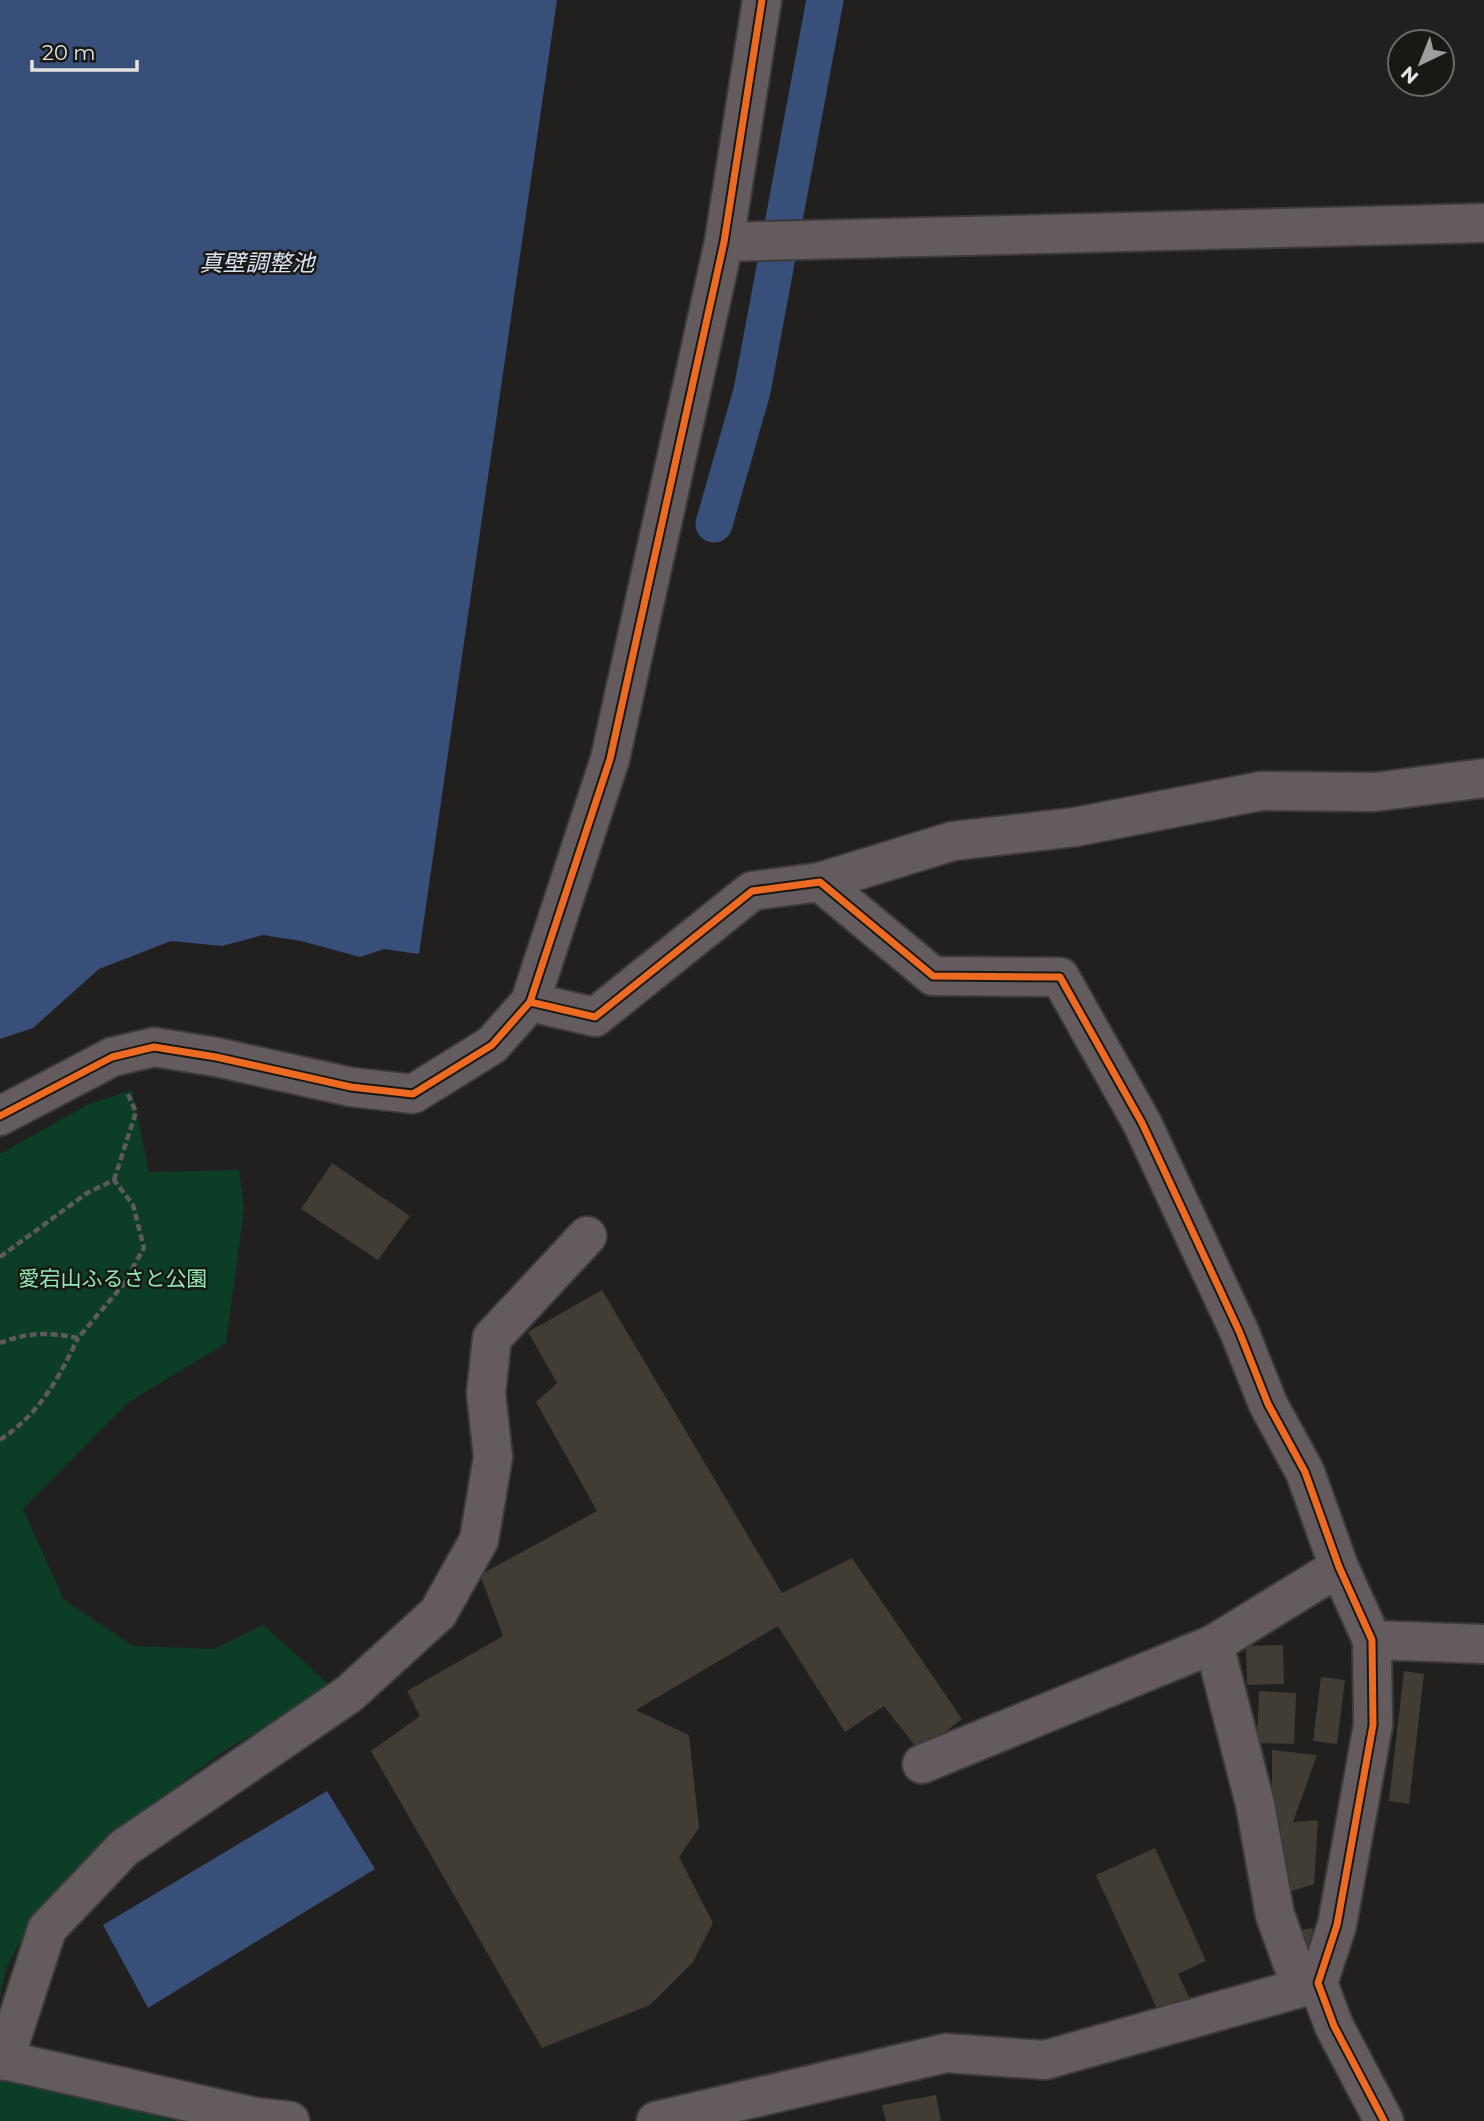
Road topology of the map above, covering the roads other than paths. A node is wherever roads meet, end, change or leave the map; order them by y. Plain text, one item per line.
1 (761, 0) edge
2 (1484, 223) edge
3 (724, 242) junction
4 (1484, 778) edge
5 (820, 882) junction
6 (530, 1002) junction
7 (0, 1116) edge
8 (587, 1236) dead end
9 (1339, 1567) junction
10 (1372, 1640) junction
11 (1214, 1644) junction
12 (1484, 1644) edge
13 (922, 1764) dead end
14 (1310, 1985) junction
15 (2, 2060) edge
16 (290, 2121) edge
17 (656, 2121) edge
18 (1384, 2121) edge

1 - 3 street
2 - 3 street
3 - 6 street
4 - 5 street
5 - 6 street
5 - 9 street
6 - 7 street
8 - 15 street
9 - 10 street
9 - 11 street
10 - 12 street
10 - 14 street
11 - 13 street
11 - 14 street
14 - 17 street
14 - 18 street
15 - 16 street

